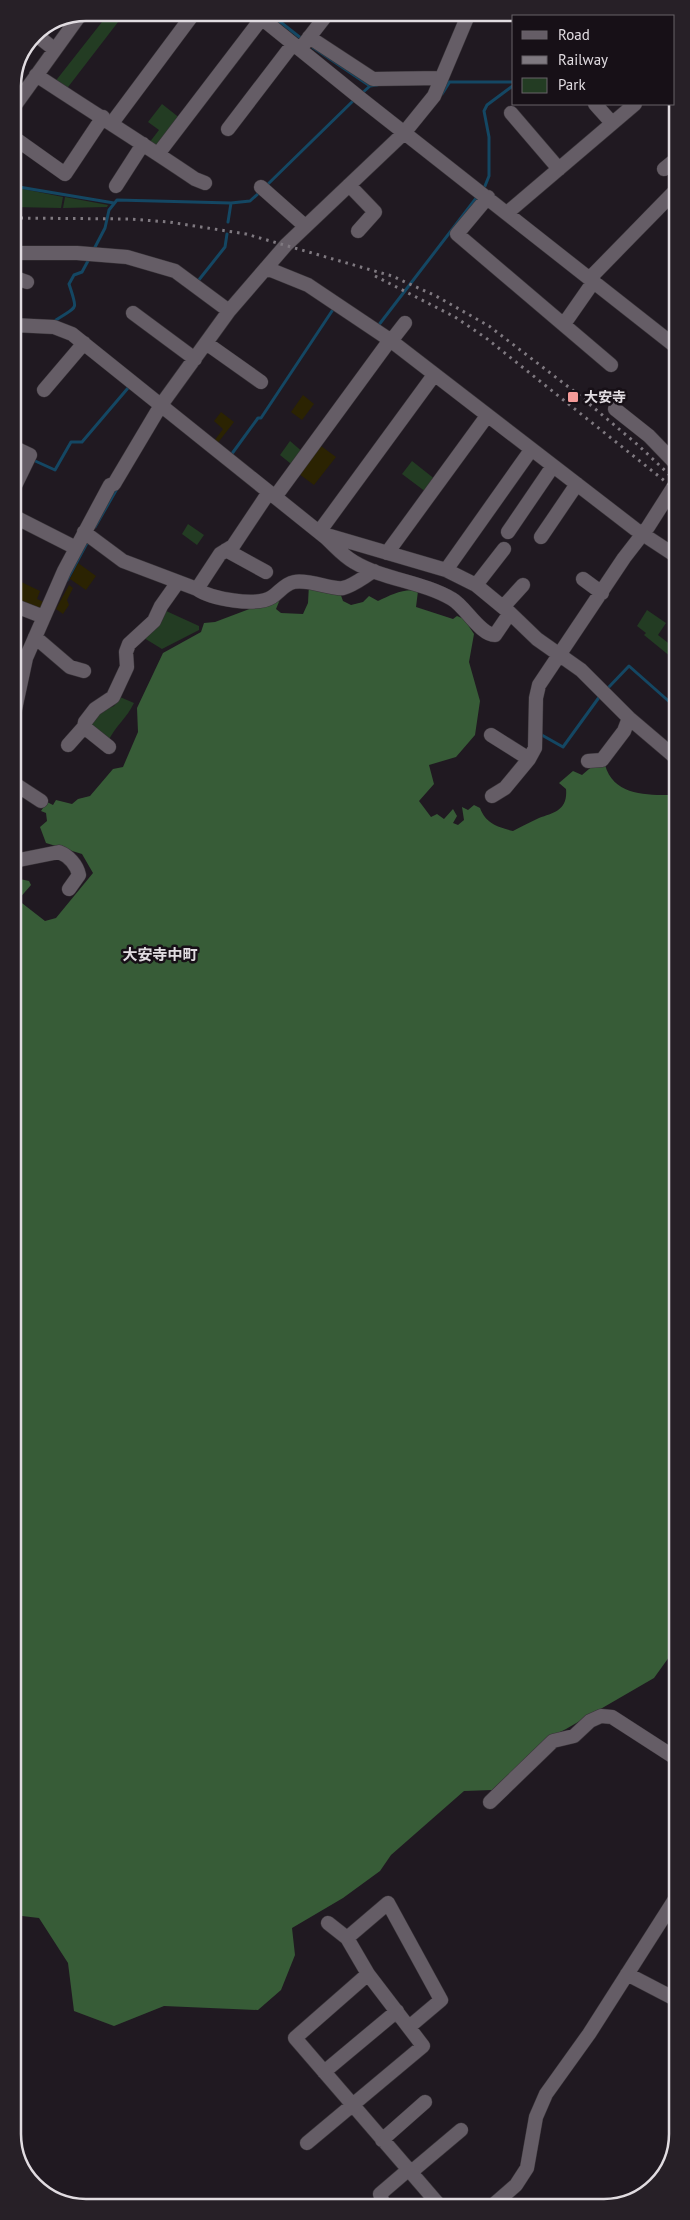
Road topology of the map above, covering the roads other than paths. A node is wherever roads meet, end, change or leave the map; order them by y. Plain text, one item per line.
1 (187, 21) edge
2 (254, 21) edge
3 (267, 21) edge
4 (321, 21) edge
5 (466, 21) edge
6 (75, 22) edge
7 (41, 39) edge
8 (302, 43) junction
9 (54, 49) junction
10 (38, 76) junction
11 (440, 83) junction
12 (21, 98) edge
13 (596, 105) edge
14 (634, 105) edge
15 (511, 113) dead end
16 (107, 120) junction
17 (612, 124) junction
18 (228, 129) dead end
19 (404, 133) junction
20 (21, 143) edge
21 (144, 144) junction
22 (158, 154) junction
23 (559, 169) junction
24 (205, 183) dead end
25 (116, 186) dead end
26 (352, 187) junction
27 (263, 188) dead end
28 (488, 197) junction
29 (669, 198) edge
30 (507, 213) junction
31 (305, 226) junction
32 (358, 231) dead end
33 (21, 253) edge
34 (269, 269) junction
35 (592, 279) junction
36 (21, 280) edge
37 (26, 282) dead end
38 (229, 311) junction
39 (133, 313) dead end
40 (405, 323) dead end
41 (564, 324) junction
42 (21, 325) edge
43 (393, 341) junction
44 (669, 341) edge
45 (84, 344) junction
46 (208, 345) junction
47 (195, 359) junction
48 (611, 365) dead end
49 (434, 375) junction
50 (261, 382) dead end
51 (44, 390) dead end
52 (164, 407) junction
53 (615, 409) dead end
54 (487, 416) junction
55 (531, 450) junction
56 (21, 451) edge
57 (669, 457) edge
58 (552, 466) junction
59 (21, 474) edge
60 (577, 484) junction
61 (275, 494) junction
62 (669, 494) edge
63 (21, 520) edge
64 (322, 531) junction
65 (508, 532) dead end
66 (643, 533) junction
67 (88, 535) junction
68 (541, 536) dead end
69 (76, 548) junction
70 (390, 549) junction
71 (504, 549) dead end
72 (226, 550) junction
73 (669, 551) edge
74 (448, 567) junction
75 (266, 572) dead end
76 (374, 572) junction
77 (584, 579) dead end
78 (178, 582) junction
79 (478, 582) junction
80 (523, 585) dead end
81 (197, 590) junction
82 (602, 593) junction
83 (507, 606) junction
84 (21, 608) edge
85 (44, 617) junction
86 (38, 639) junction
87 (560, 655) junction
88 (21, 660) edge
89 (84, 671) dead end
90 (629, 718) junction
91 (84, 727) junction
92 (491, 735) dead end
93 (68, 745) dead end
94 (109, 747) dead end
95 (669, 752) edge
96 (529, 759) junction
97 (588, 761) dead end
98 (21, 788) edge
99 (492, 796) dead end
100 (42, 801) dead end
101 (21, 860) edge
102 (69, 889) dead end
103 (669, 1755) edge
104 (490, 1802) dead end
105 (669, 1908) edge
106 (328, 1923) dead end
107 (347, 1938) junction
108 (368, 1974) junction
109 (627, 1974) junction
110 (669, 1996) edge
111 (397, 2011) junction
112 (409, 2027) junction
113 (324, 2072) junction
114 (425, 2102) dead end
115 (352, 2105) junction
116 (461, 2130) dead end
117 (382, 2140) junction
118 (307, 2143) dead end
119 (409, 2172) junction
120 (382, 2199) edge
121 (434, 2199) edge
122 (500, 2199) edge

1 - 16 street
2 - 22 street
3 - 8 street
4 - 8 street
5 - 11 street
6 - 9 street
7 - 9 street
8 - 11 street
8 - 18 street
8 - 19 street
9 - 10 street
10 - 12 street
10 - 16 street
11 - 19 street
13 - 17 street
14 - 17 street
15 - 23 street
16 - 20 street
16 - 21 street
17 - 23 street
19 - 26 street
19 - 28 street
21 - 22 street
21 - 25 street
22 - 24 street
23 - 30 street
26 - 31 street
26 - 32 street
27 - 31 street
28 - 30 street
28 - 41 street
29 - 35 street
30 - 35 street
31 - 34 street
33 - 38 street
34 - 38 street
34 - 43 street
35 - 41 street
35 - 44 street
36 - 37 street
38 - 46 street
39 - 47 street
40 - 43 street
41 - 48 street
42 - 45 street
43 - 49 street
43 - 61 street
45 - 51 street
45 - 52 street
46 - 47 street
46 - 50 street
47 - 52 street
49 - 54 street
49 - 64 street
52 - 61 street
52 - 67 street
53 - 57 street
54 - 55 street
54 - 70 street
55 - 58 street
55 - 74 street
56 - 59 street
58 - 60 street
58 - 65 street
60 - 66 street
60 - 68 street
61 - 64 street
61 - 72 street
62 - 66 street
63 - 69 street
64 - 70 street
64 - 76 street
66 - 73 street
66 - 82 street
67 - 69 street
67 - 78 street
69 - 85 street
70 - 74 street
71 - 79 street
72 - 75 street
72 - 81 street
74 - 79 street
76 - 81 street
76 - 83 street
77 - 82 street
78 - 81 street
78 - 91 street
79 - 83 street
80 - 83 street
82 - 87 street
83 - 87 street
84 - 85 street
85 - 86 street
86 - 88 street
86 - 89 street
87 - 90 street
87 - 96 street
90 - 95 street
90 - 97 street
91 - 93 street
91 - 94 street
92 - 96 street
96 - 99 street
98 - 100 street
101 - 102 street
103 - 104 street
105 - 109 street
106 - 107 street
107 - 108 street
107 - 112 street
108 - 111 street
108 - 113 street
109 - 110 street
109 - 122 street
111 - 112 street
111 - 113 street
112 - 115 street
113 - 115 street
114 - 117 street
115 - 117 street
115 - 118 street
116 - 119 street
117 - 119 street
119 - 120 street
119 - 121 street

